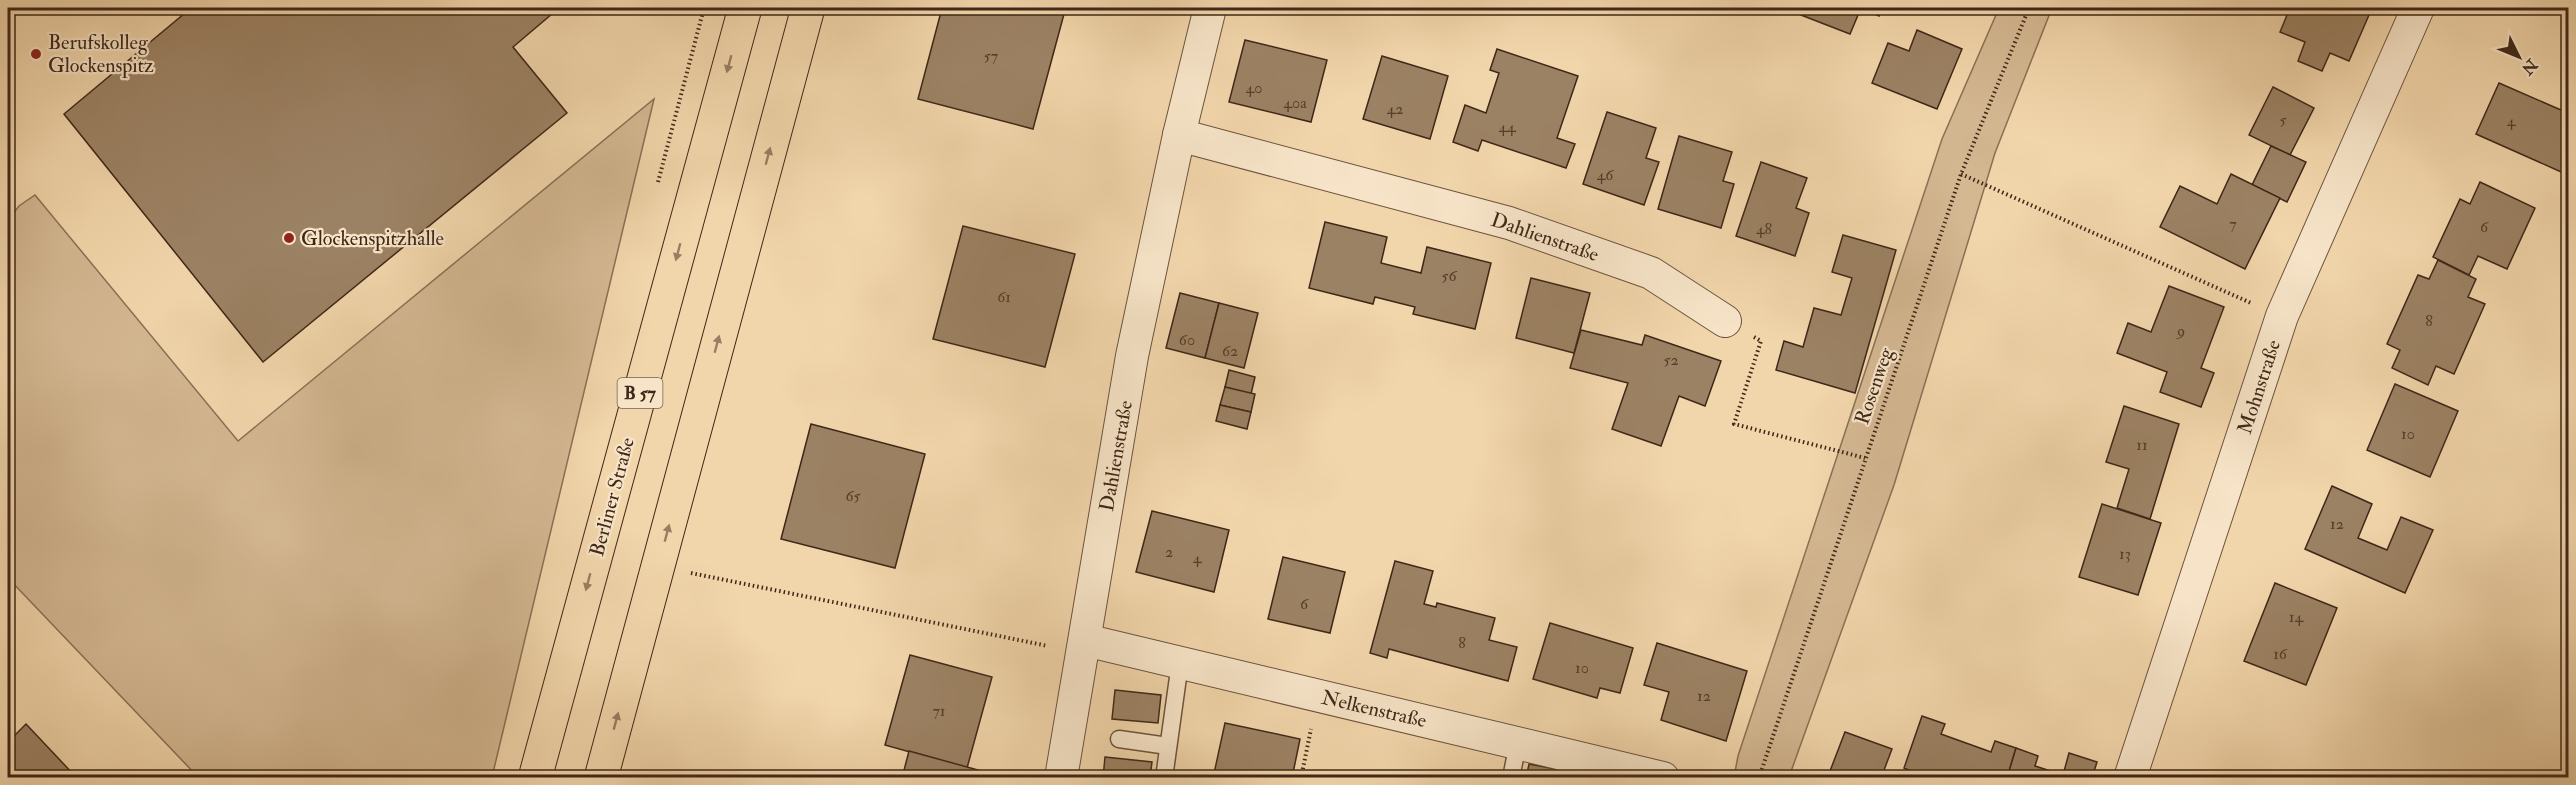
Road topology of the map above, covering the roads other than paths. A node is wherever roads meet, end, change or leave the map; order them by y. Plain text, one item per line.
1 (745, 8) edge
2 (808, 8) edge
3 (1210, 8) edge
4 (2418, 8) edge
5 (1179, 135) junction
6 (1725, 321) road end
7 (1084, 640) junction
8 (1180, 663) junction
9 (1119, 739) dead end
10 (1518, 743) junction
11 (1168, 746) junction
12 (535, 777) edge
13 (601, 777) edge
14 (1061, 777) edge
15 (1164, 777) edge
16 (1511, 777) edge
17 (1663, 777) edge
18 (2130, 777) edge

1 -> 12 main road, Berliner Straße / B 57
13 -> 2 main road
3 - 5 street, Dahlienstraße
4 - 18 street, Mohnstraße
5 - 6 street, Dahlienstraße
5 - 7 street, Dahlienstraße
7 - 8 street, Nelkenstraße
7 - 14 street, Dahlienstraße
8 - 10 street, Nelkenstraße
8 - 11 lane
9 - 11 lane
10 - 16 lane
10 - 17 street, Nelkenstraße
11 - 15 lane

